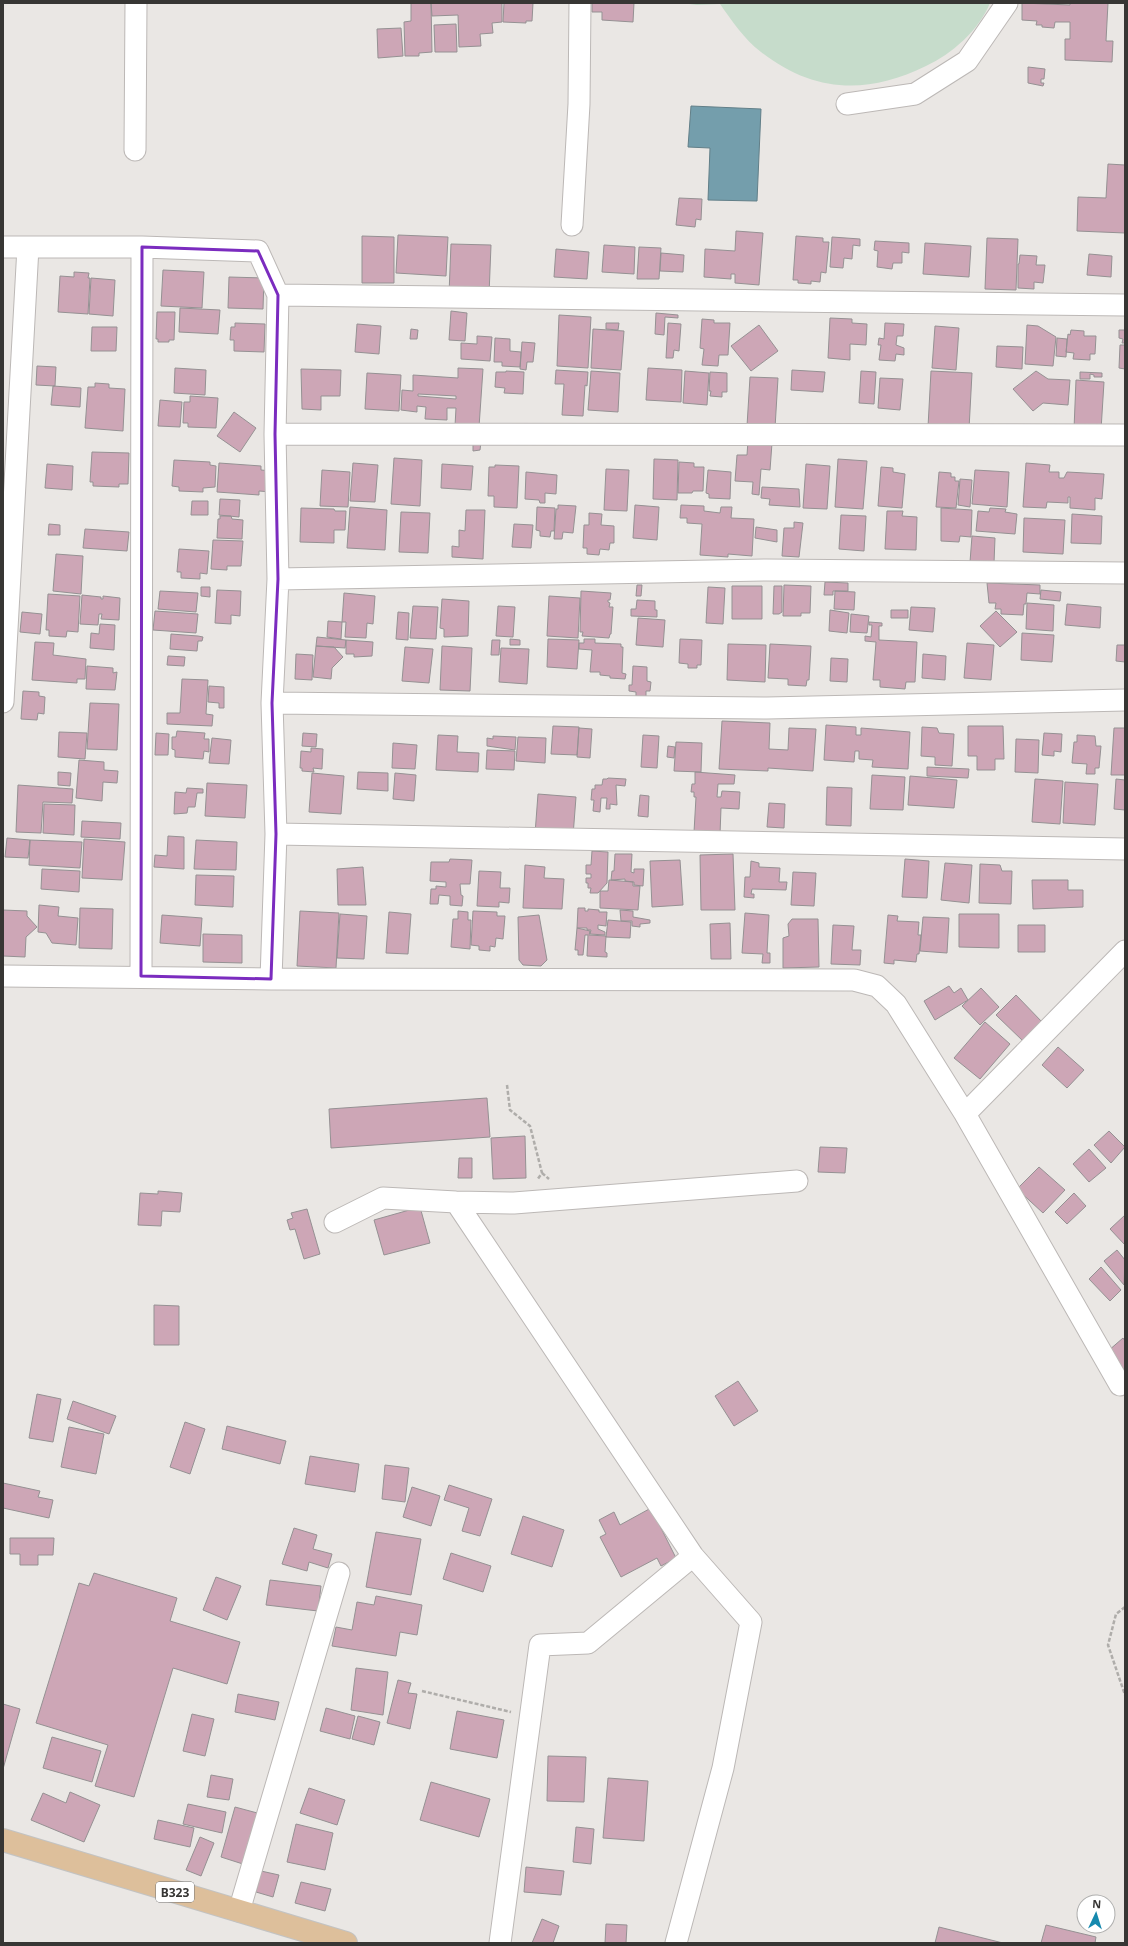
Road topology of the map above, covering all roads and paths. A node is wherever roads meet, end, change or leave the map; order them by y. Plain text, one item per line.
1 (136, 3) edge
2 (580, 3) edge
3 (1007, 3) edge
4 (847, 104) dead end
5 (135, 150) dead end
6 (572, 225) dead end
7 (3, 247) edge
8 (28, 247) junction
9 (142, 247) junction
10 (278, 295) junction
11 (1125, 305) edge
12 (275, 434) junction
13 (1125, 436) edge
14 (1125, 573) edge
15 (278, 579) junction
16 (1125, 700) edge
17 (3, 702) edge
18 (272, 703) junction
19 (276, 834) junction
20 (1125, 849) edge
21 (1125, 951) edge
22 (3, 976) edge
23 (141, 976) junction
24 (271, 979) junction
25 (507, 1085) dead end
26 (965, 1114) junction
27 (796, 1181) dead end
28 (456, 1202) junction
29 (514, 1202) junction
30 (335, 1222) dead end
31 (1120, 1385) dead end
32 (693, 1556) junction
33 (339, 1573) dead end
34 (1125, 1607) edge
35 (422, 1691) dead end
36 (1125, 1694) edge
37 (530, 1716) junction
38 (3, 1840) edge
39 (238, 1911) junction
40 (346, 1943) edge
41 (500, 1943) edge
42 (676, 1943) edge

1 - 5 street
2 - 6 street
3 - 4 street
7 - 8 street
8 - 9 street
8 - 17 street
9 - 10 street
9 - 23 street
10 - 11 street
10 - 12 street
12 - 13 street
12 - 15 street
14 - 15 street
15 - 18 street
16 - 18 street
18 - 19 street
19 - 20 street
19 - 24 street
21 - 26 street
22 - 23 street
23 - 24 street
24 - 26 street
25 - 29 path
26 - 31 street
27 - 29 street
28 - 29 street
28 - 30 street
28 - 32 street
32 - 37 street
32 - 42 street
33 - 39 street
34 - 36 path
35 - 37 path
37 - 41 street
38 - 39 main road, B323
39 - 40 main road, B323

